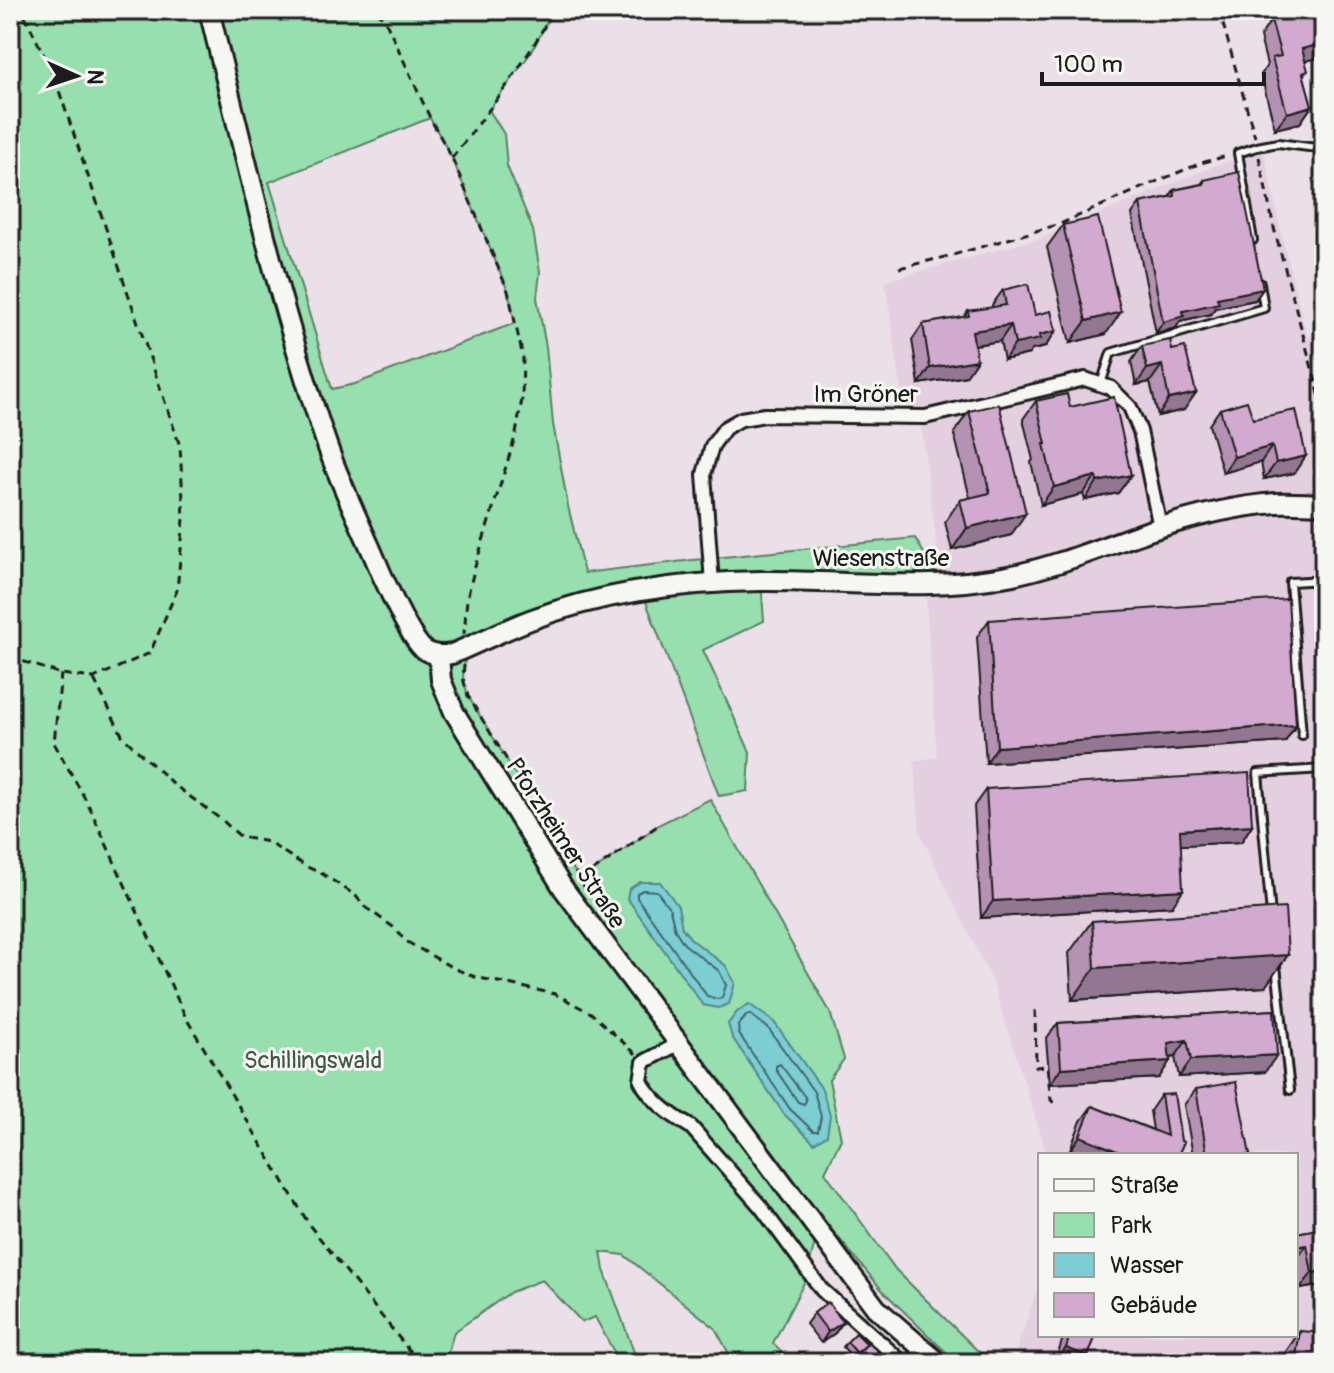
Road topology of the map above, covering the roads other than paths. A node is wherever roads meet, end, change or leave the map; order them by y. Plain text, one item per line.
1 (209, 10) edge
2 (1324, 149) edge
3 (1254, 246) edge
4 (1259, 277) edge
5 (1101, 385) junction
6 (1324, 504) edge
7 (1160, 527) junction
8 (1324, 580) edge
9 (712, 583) junction
10 (439, 656) junction
11 (1302, 735) dead end
12 (1324, 769) edge
13 (1272, 917) edge
14 (1276, 964) edge
15 (678, 1044) junction
16 (1290, 1090) dead end
17 (903, 1363) edge
18 (939, 1363) edge

1 - 10 street
2 - 3 lane
4 - 5 lane
5 - 7 street
5 - 9 street, Im Gröner
6 - 7 street, Wiesenstraße
7 - 9 street, Wiesenstraße
8 - 11 lane
9 - 10 street, Wiesenstraße
10 - 15 street, Pforzheimer Straße
12 - 13 lane
14 - 16 lane
15 - 17 street
15 - 18 street, Pforzheimer Straße

